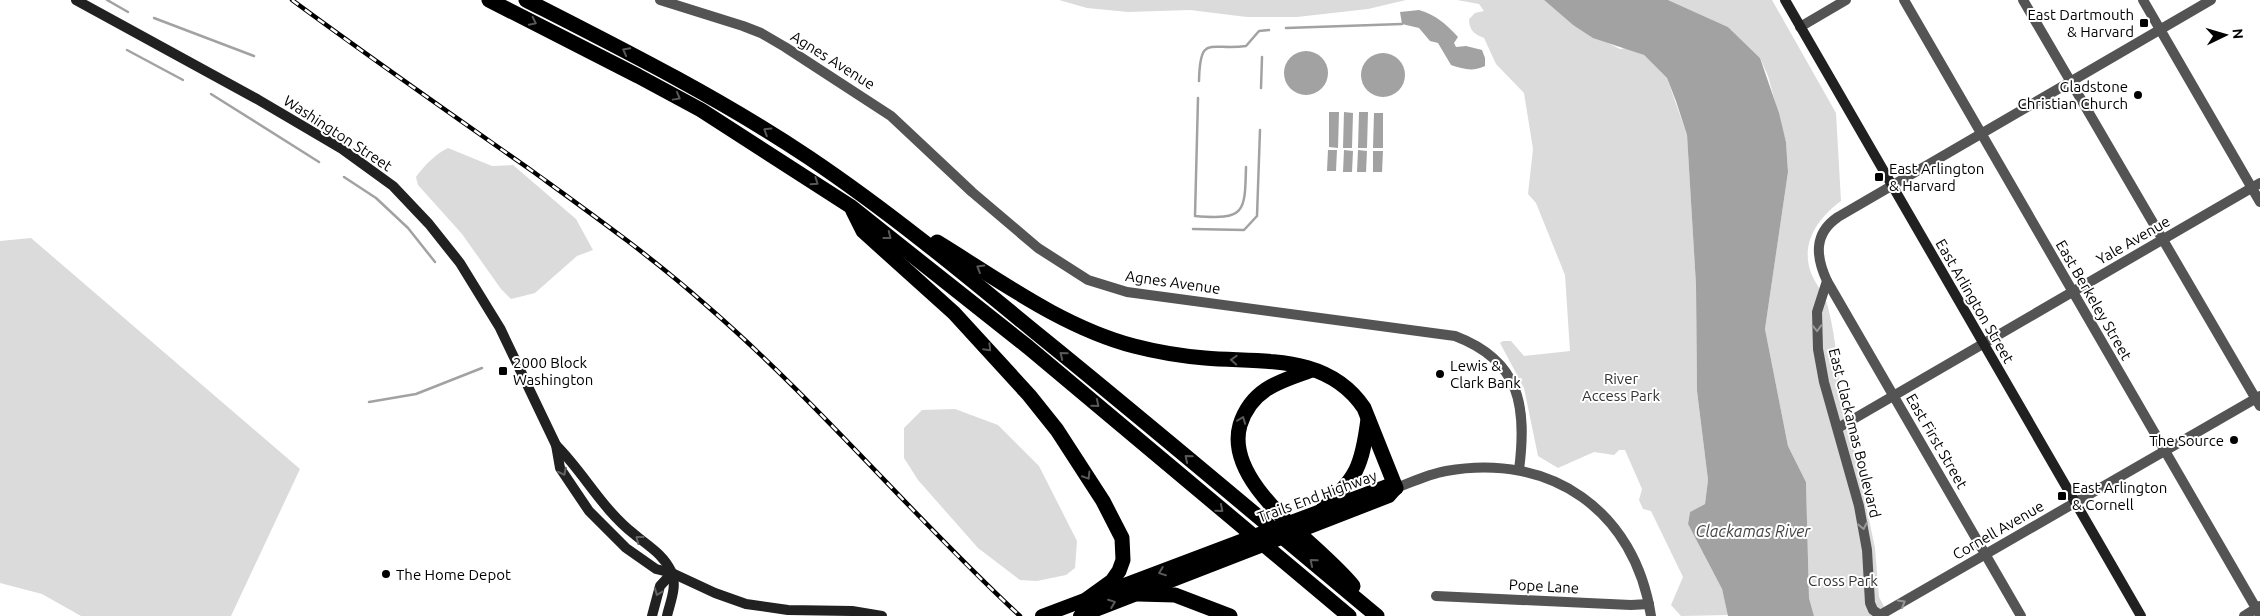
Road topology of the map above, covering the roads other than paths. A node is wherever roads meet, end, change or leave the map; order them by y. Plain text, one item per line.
1 (76, 0) edge
2 (489, 0) edge
3 (526, 0) edge
4 (660, 0) edge
5 (1784, 0) edge
6 (1846, 0) edge
7 (1904, 0) edge
8 (2024, 0) edge
9 (2143, 0) edge
10 (2211, 0) edge
11 (1800, 27) junction
12 (2160, 30) junction
13 (2071, 82) junction
14 (1981, 134) junction
15 (1891, 186) junction
16 (2256, 186) edge
17 (871, 202) junction
18 (2260, 202) edge
19 (850, 206) junction
20 (2163, 240) junction
21 (1827, 281) junction
22 (2072, 292) junction
23 (1983, 344) junction
24 (1312, 370) junction
25 (1894, 396) junction
26 (2259, 400) edge
27 (1368, 418) junction
28 (1838, 428) junction
29 (556, 445) junction
30 (2164, 451) junction
31 (1519, 470) junction
32 (1396, 488) junction
33 (2075, 502) junction
34 (1327, 514) junction
35 (1985, 555) junction
36 (1212, 559) junction
37 (672, 573) junction
38 (1138, 594) junction
39 (1436, 596) dead end
40 (1649, 604) junction
41 (1083, 608) edge
42 (2259, 610) edge
43 (1882, 615) edge
44 (652, 616) edge
45 (667, 616) edge
46 (882, 616) edge
47 (1042, 616) edge
48 (1230, 616) edge
49 (1348, 616) edge
50 (1378, 616) edge
51 (1651, 616) edge
52 (2021, 616) edge
53 (2140, 616) edge
54 (2244, 616) edge

1 - 29 main road, Washington Street
2 -> 19 highway
17 -> 3 highway
4 - 31 street, Agnes Avenue
5 - 11 main road, East Arlington Street
6 - 11 street
7 - 14 street, East Berkeley Street
8 - 13 street
9 - 12 street
10 - 12 street
11 - 15 main road, East Arlington Street
12 - 13 street
12 - 16 street
13 - 14 street
13 - 20 street
14 - 15 street
14 - 22 street, East Berkeley Street
15 - 21 street
15 - 23 main road, East Arlington Street
16 - 18 street
16 - 20 street, Yale Avenue
24 -> 17 highway
50 -> 17 highway
19 -> 41 highway
19 -> 49 highway
20 - 22 street, Yale Avenue
20 - 26 street
21 - 25 street, East First Street
21 -> 28 street, East Clackamas Boulevard
22 - 23 street, Yale Avenue
22 - 30 street, East Berkeley Street
23 - 25 street, Yale Avenue
23 - 33 main road, East Arlington Street
24 - 27 highway
50 -> 24 highway
25 - 28 street, Yale Avenue
25 - 35 street, East First Street
26 - 30 street, Cornell Avenue
27 - 32 highway
27 - 34 highway
28 -> 43 street, East Clackamas Boulevard
37 -> 29 main road, Washington Street
29 -> 37 main road, Washington Street
30 - 33 street, Cornell Avenue
30 - 42 street, East Berkeley Street
31 - 32 street
31 - 40 street
32 - 34 highway, Trails End Highway
33 - 35 street, Cornell Avenue
33 - 53 main road, East Arlington Street
34 - 36 highway, Trails End Highway
43 -> 35 street, Cornell Avenue
35 - 52 street, East First Street
36 - 38 highway, Trails End Highway
36 -> 41 highway, Trails End Highway
37 -> 44 main road
37 - 45 main road
37 - 46 main road, Washington Street
41 -> 38 highway, Trails End Highway
38 - 48 highway
39 - 40 street, Pope Lane
40 - 51 street
41 - 47 highway, Trails End Highway
42 - 54 street

